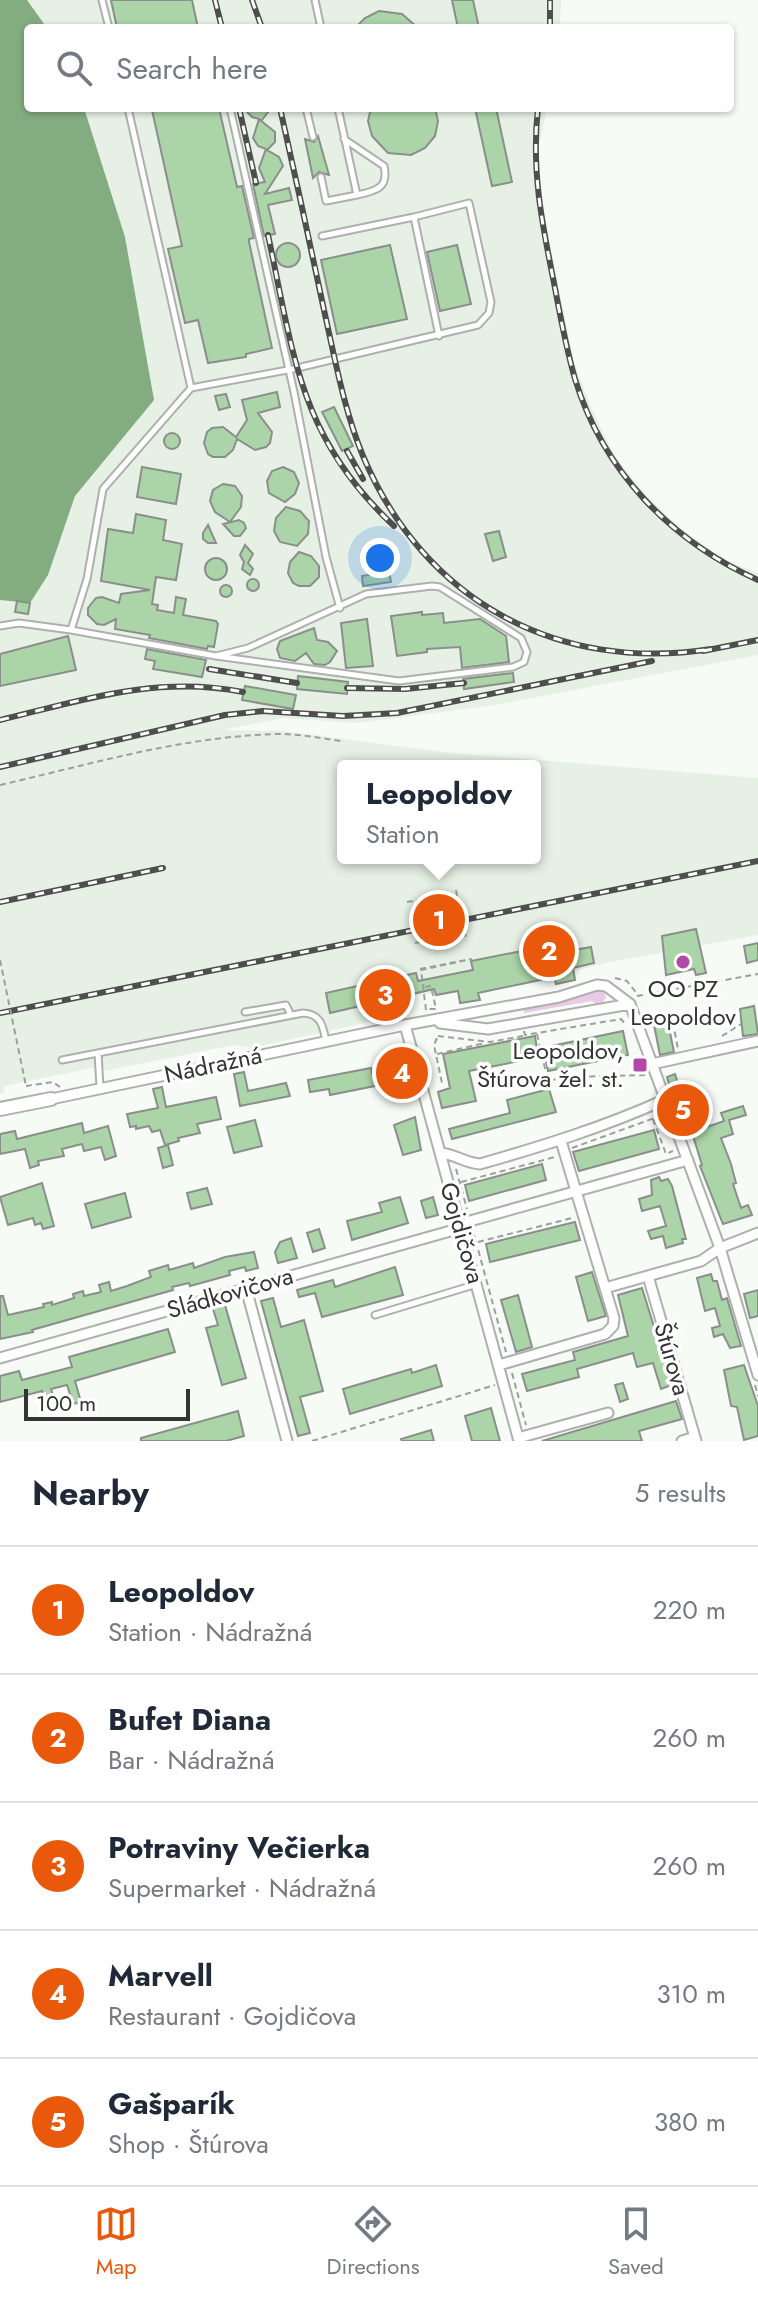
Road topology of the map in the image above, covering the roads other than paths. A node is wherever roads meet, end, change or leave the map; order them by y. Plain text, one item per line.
1 (102, 0) edge
2 (315, 0) edge
3 (108, 24) edge
4 (320, 24) edge
5 (129, 112) edge
6 (231, 112) edge
7 (307, 112) edge
8 (339, 112) edge
9 (313, 137) dead end
10 (344, 139) junction
11 (321, 177) dead end
12 (357, 195) junction
13 (414, 217) junction
14 (322, 236) dead end
15 (439, 336) junction
16 (287, 369) junction
17 (191, 388) junction
18 (340, 608) junction
19 (0, 626) edge
20 (71, 630) junction
21 (216, 656) junction
22 (630, 1004) junction
23 (245, 1012) dead end
24 (291, 1015) junction
25 (425, 1022) junction
26 (405, 1025) junction
27 (758, 1041) edge
28 (326, 1042) junction
29 (98, 1053) junction
30 (62, 1060) dead end
31 (652, 1064) junction
32 (100, 1089) junction
33 (51, 1099) joint
34 (664, 1100) junction
35 (0, 1109) edge
36 (563, 1149) junction
37 (440, 1153) junction
38 (688, 1160) junction
39 (574, 1191) junction
40 (461, 1228) junction
41 (758, 1233) edge
42 (720, 1248) junction
43 (648, 1276) junction
44 (477, 1284) junction
45 (246, 1288) junction
46 (605, 1288) junction
47 (375, 1315) dead end
48 (0, 1358) edge
49 (499, 1365) junction
50 (758, 1375) edge
51 (608, 1413) dead end
52 (696, 1439) edge
53 (518, 1440) edge
54 (287, 1441) edge
55 (682, 1441) edge

1 - 3 lane
2 - 4 lane
5 - 17 lane
6 - 16 lane
7 - 9 lane
8 - 10 lane
10 - 12 lane
10 - 12 lane
11 - 12 lane
13 - 14 lane
13 - 15 lane
13 - 15 lane
15 - 16 lane
16 - 17 lane
16 - 18 lane
17 - 20 lane
18 - 21 lane
18 - 21 lane
19 - 20 lane
20 - 21 lane
22 - 25 street, Nádražná
22 - 25 street, Nádražná
22 - 31 street
23 - 24 lane
24 - 28 lane
24 - 29 lane
25 - 26 street, Nádražná
26 - 28 street, Nádražná
26 - 37 street, Gojdičova
27 - 31 street
28 - 32 street, Nádražná
29 - 30 lane
29 - 32 lane
31 - 34 street
32 - 33 street, Nádražná
33 - 35 street, Nádražná
34 - 36 street
34 - 38 street
36 - 37 street
36 - 39 street, Štúrova
37 - 40 street, Gojdičova
38 - 39 street
38 - 42 street
39 - 40 street
39 - 46 street, Štúrova
40 - 44 street, Gojdičova
40 - 45 street, Sládkovičova
41 - 42 street
42 - 43 street
42 - 50 street
43 - 46 street
43 - 52 street, Štúrova
44 - 47 lane
44 - 49 street, Gojdičova
45 - 48 street, Sládkovičova
45 - 54 street
46 - 49 street, Štúrova
49 - 53 street, Gojdičova
51 - 53 street
52 - 55 street

